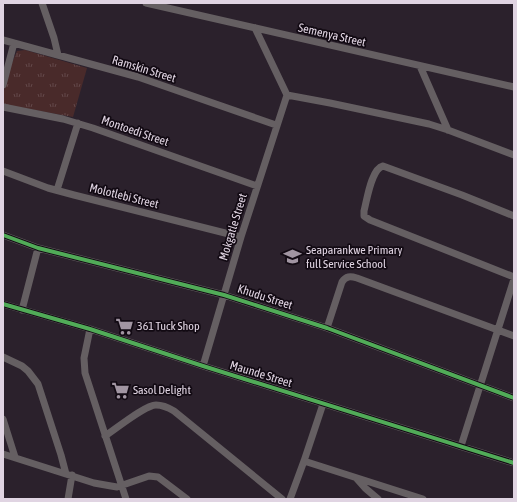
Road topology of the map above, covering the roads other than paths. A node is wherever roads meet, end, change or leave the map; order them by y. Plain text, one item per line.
1 (42, 3) edge
2 (146, 3) edge
3 (255, 28) junction
4 (3, 40) edge
5 (14, 43) junction
6 (58, 55) junction
7 (420, 66) junction
8 (3, 85) edge
9 (514, 88) edge
10 (287, 95) junction
11 (3, 106) edge
12 (78, 123) junction
13 (276, 125) junction
14 (448, 130) junction
15 (514, 155) edge
16 (3, 171) edge
17 (257, 186) junction
18 (57, 190) junction
19 (514, 216) edge
20 (3, 235) edge
21 (241, 237) junction
22 (38, 248) junction
23 (514, 278) edge
24 (224, 295) junction
25 (3, 304) edge
26 (22, 310) junction
27 (327, 328) junction
28 (90, 329) junction
29 (498, 331) junction
30 (514, 336) edge
31 (3, 357) edge
32 (202, 366) junction
33 (480, 385) junction
34 (514, 398) edge
35 (323, 404) junction
36 (3, 419) edge
37 (105, 436) junction
38 (461, 446) junction
39 (3, 454) edge
40 (15, 457) junction
41 (304, 461) junction
42 (514, 463) edge
43 (69, 474) junction
44 (356, 478) junction
45 (122, 485) junction
46 (68, 499) edge
47 (126, 499) edge
48 (187, 499) edge
49 (282, 499) edge
50 (290, 499) edge
51 (378, 499) edge
52 (423, 499) edge

1 - 6 street
2 - 3 street, Semenya Street
3 - 7 street, Semenya Street
3 - 10 street
4 - 5 street, Ramskin Street
5 - 6 street, Ramskin Street
5 - 8 street
6 - 13 street, Ramskin Street
7 - 9 street, Semenya Street
7 - 14 street
10 - 13 street, Mokgatle Street
10 - 14 street
11 - 12 street, Montoedi Street
12 - 17 street, Montoedi Street
12 - 18 street
13 - 17 street, Mokgatle Street
14 - 15 street
16 - 18 street, Molotlebi Street
17 - 21 street, Mokgatle Street
18 - 21 street, Molotlebi Street
19 - 23 street
20 - 22 street, Khudu Street
21 - 24 street, Mokgatle Street
22 - 24 street, Khudu Street
22 - 26 street
23 - 29 street
24 - 27 street, Khudu Street
24 - 32 street, Mokgatle Street
25 - 26 street, Maunde Street
26 - 28 street, Maunde Street
27 - 29 street
27 - 33 street, Khudu Street
28 - 32 street, Maunde Street
28 - 37 street
29 - 30 street
29 - 33 street
31 - 43 street
32 - 35 street, Maunde Street
33 - 34 street, Khudu Street
33 - 38 street
35 - 38 street, Maunde Street
35 - 41 street
36 - 40 street
37 - 45 street
37 - 49 street
38 - 42 street, Maunde Street
39 - 40 street
40 - 43 street
41 - 44 street
41 - 50 street
43 - 45 street
43 - 46 street
44 - 51 street
44 - 52 street
45 - 47 street
45 - 48 street

